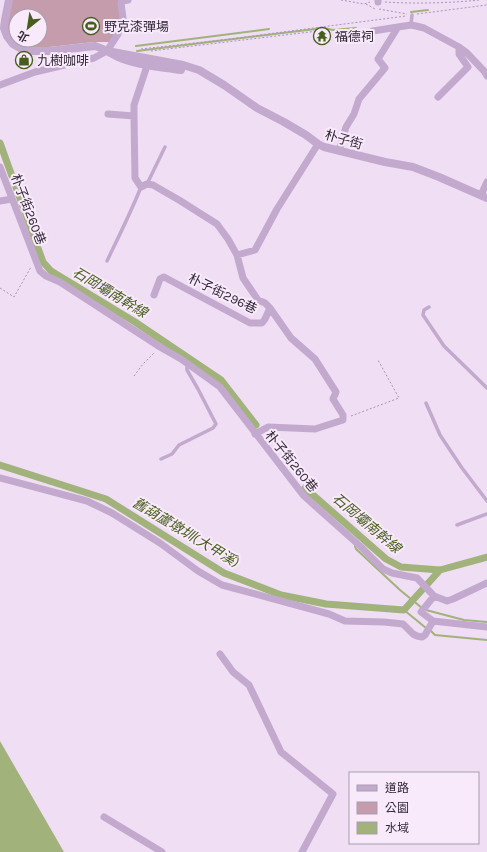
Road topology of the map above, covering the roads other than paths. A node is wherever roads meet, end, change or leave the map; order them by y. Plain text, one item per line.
1 (9, 0) edge
2 (128, 0) edge
3 (412, 15) road end
4 (411, 25) junction
5 (398, 27) junction
6 (373, 31) dead end
7 (459, 47) junction
8 (107, 51) junction
9 (147, 66) junction
10 (208, 75) junction
11 (487, 76) edge
12 (0, 86) edge
13 (438, 97) dead end
14 (108, 114) dead end
15 (134, 116) junction
16 (318, 144) junction
17 (165, 147) dead end
18 (339, 150) junction
19 (0, 167) edge
20 (487, 182) edge
21 (144, 185) junction
22 (484, 197) edge
23 (12, 199) junction
24 (0, 201) edge
25 (237, 255) junction
26 (107, 261) dead end
27 (154, 295) dead end
28 (429, 307) dead end
29 (270, 308) junction
30 (187, 364) junction
31 (487, 388) edge
32 (426, 403) dead end
33 (255, 434) junction
34 (161, 459) dead end
35 (0, 478) edge
36 (487, 501) edge
37 (487, 514) edge
38 (457, 525) dead end
39 (487, 583) edge
40 (434, 596) junction
41 (433, 621) junction
42 (487, 626) edge
43 (220, 654) dead end
44 (104, 817) dead end
45 (162, 852) edge
46 (302, 852) edge

1 - 8 street, 朴子街
2 - 8 street
3 - 4 lane
4 - 5 street
4 - 7 street
5 - 6 street
5 - 18 street
7 - 11 street
7 - 13 street
8 - 9 street, 朴子街
8 - 10 street, 朴子街
8 - 12 street
9 - 10 street, 朴子街
9 - 15 street
10 - 16 street, 朴子街
14 - 15 street
15 - 21 street
16 - 18 street, 朴子街
16 - 25 street
17 - 21 lane
18 - 22 street, 朴子街
19 - 23 street, 朴子街260巷
20 - 22 street
21 - 25 street, 朴子街296巷
21 - 26 lane
23 - 24 street
23 - 30 street, 朴子街260巷
25 - 29 street, 朴子街296巷
27 - 29 street, 朴子街296巷
28 - 31 lane
29 - 33 street, 朴子街260巷
30 - 33 street, 朴子街260巷
30 - 34 lane
32 - 36 lane
33 - 40 street, 朴子街260巷
35 - 41 street
37 - 38 lane
39 - 40 street
40 - 41 street
41 - 42 street
43 - 46 street
44 - 45 street

